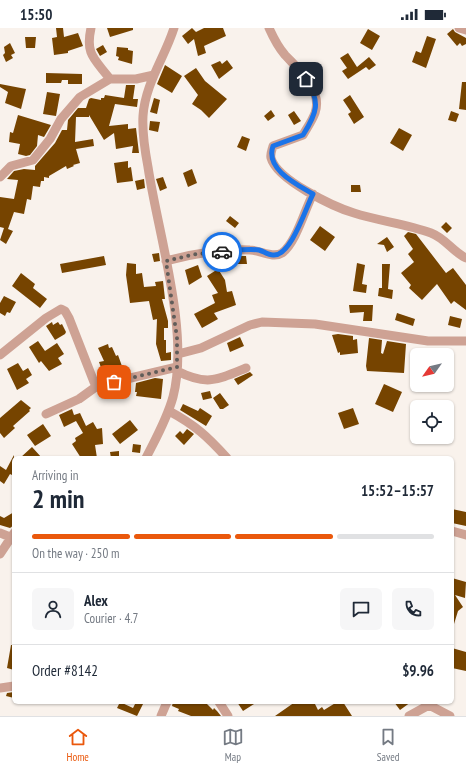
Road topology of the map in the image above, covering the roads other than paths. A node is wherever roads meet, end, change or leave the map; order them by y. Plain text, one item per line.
1 (92, 28) edge
2 (174, 28) edge
3 (269, 28) edge
4 (459, 28) edge
5 (466, 30) edge
6 (154, 74) junction
7 (110, 80) junction
8 (0, 177) edge
9 (313, 194) junction
10 (466, 258) edge
11 (166, 261) junction
12 (466, 341) edge
13 (178, 354) junction
14 (0, 355) edge
15 (246, 368) dead end
16 (177, 369) junction
17 (97, 386) junction
18 (169, 411) junction
19 (46, 414) dead end
20 (147, 456) edge
21 (226, 456) edge
22 (454, 532) edge
23 (0, 533) edge
24 (12, 535) edge
25 (466, 535) edge
26 (0, 554) edge
27 (12, 686) edge
28 (0, 688) edge
29 (166, 704) edge
30 (220, 704) edge
31 (427, 704) edge
32 (161, 716) edge
33 (228, 716) edge
34 (409, 716) edge
35 (450, 716) edge

1 - 7 street
2 - 6 street
3 - 9 street
4 - 5 street
6 - 7 street
6 - 11 street
7 - 8 street
9 - 10 street
9 - 11 street
11 - 13 street
12 - 13 street
13 - 16 street
14 - 17 street
15 - 16 street
16 - 17 street
16 - 18 street
17 - 19 street
18 - 20 street
18 - 21 street
22 - 25 street
23 - 24 street
24 - 26 street
27 - 28 street
29 - 32 street
30 - 33 street
31 - 34 street
31 - 35 street

